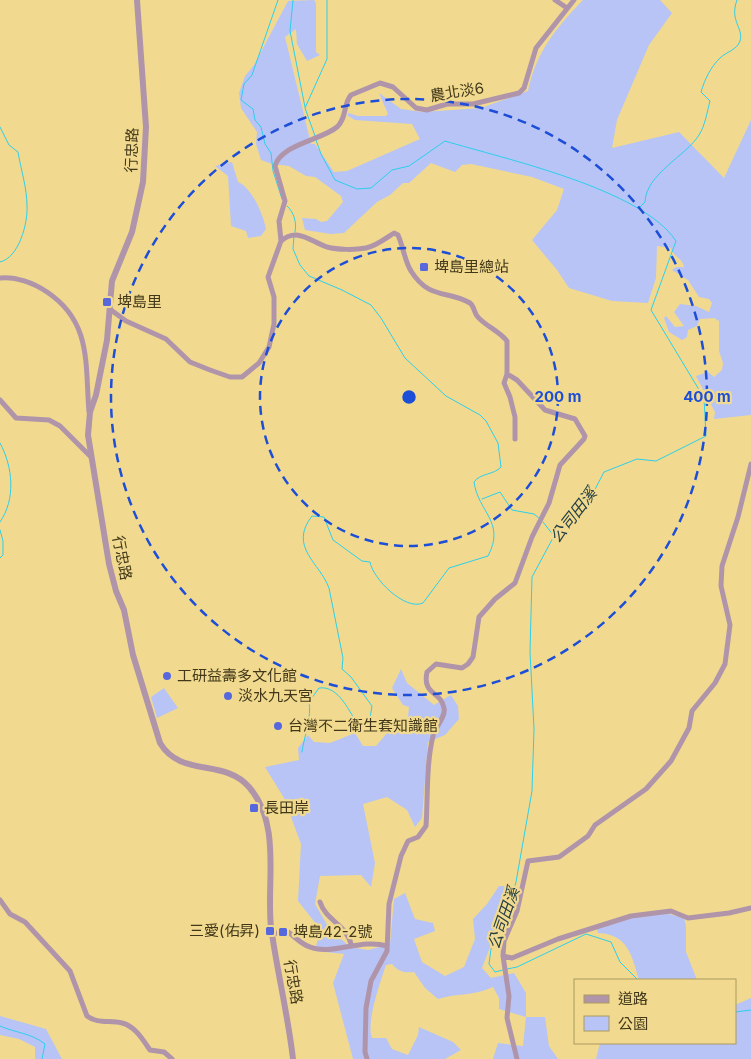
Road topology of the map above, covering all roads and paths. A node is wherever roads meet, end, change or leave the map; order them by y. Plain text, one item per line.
1 (137, 0) edge
2 (555, 0) edge
3 (574, 0) edge
4 (567, 8) junction
5 (281, 241) junction
6 (0, 278) edge
7 (110, 310) junction
8 (506, 374) junction
9 (0, 400) edge
10 (90, 412) junction
11 (515, 439) dead end
12 (91, 457) junction
13 (751, 464) edge
14 (0, 900) edge
15 (320, 902) dead end
16 (751, 908) edge
17 (272, 934) junction
18 (351, 944) junction
19 (387, 946) junction
20 (503, 956) junction
21 (172, 1059) edge
22 (293, 1059) edge
23 (367, 1059) edge
24 (517, 1059) edge

1 - 7 street, 行忠路
2 - 4 street
3 - 4 street
4 - 5 street, 農北淡6 / 農北淡6
5 - 7 street
5 - 8 street
6 - 10 street
7 - 10 street, 行忠路
8 - 11 street
8 - 19 street
9 - 12 street
10 - 12 street, 行忠路
12 - 17 street, 行忠路
13 - 20 street
14 - 21 street
15 - 18 street
16 - 20 street
17 - 18 street
17 - 22 street, 行忠路
18 - 19 street
19 - 23 street
20 - 24 street

